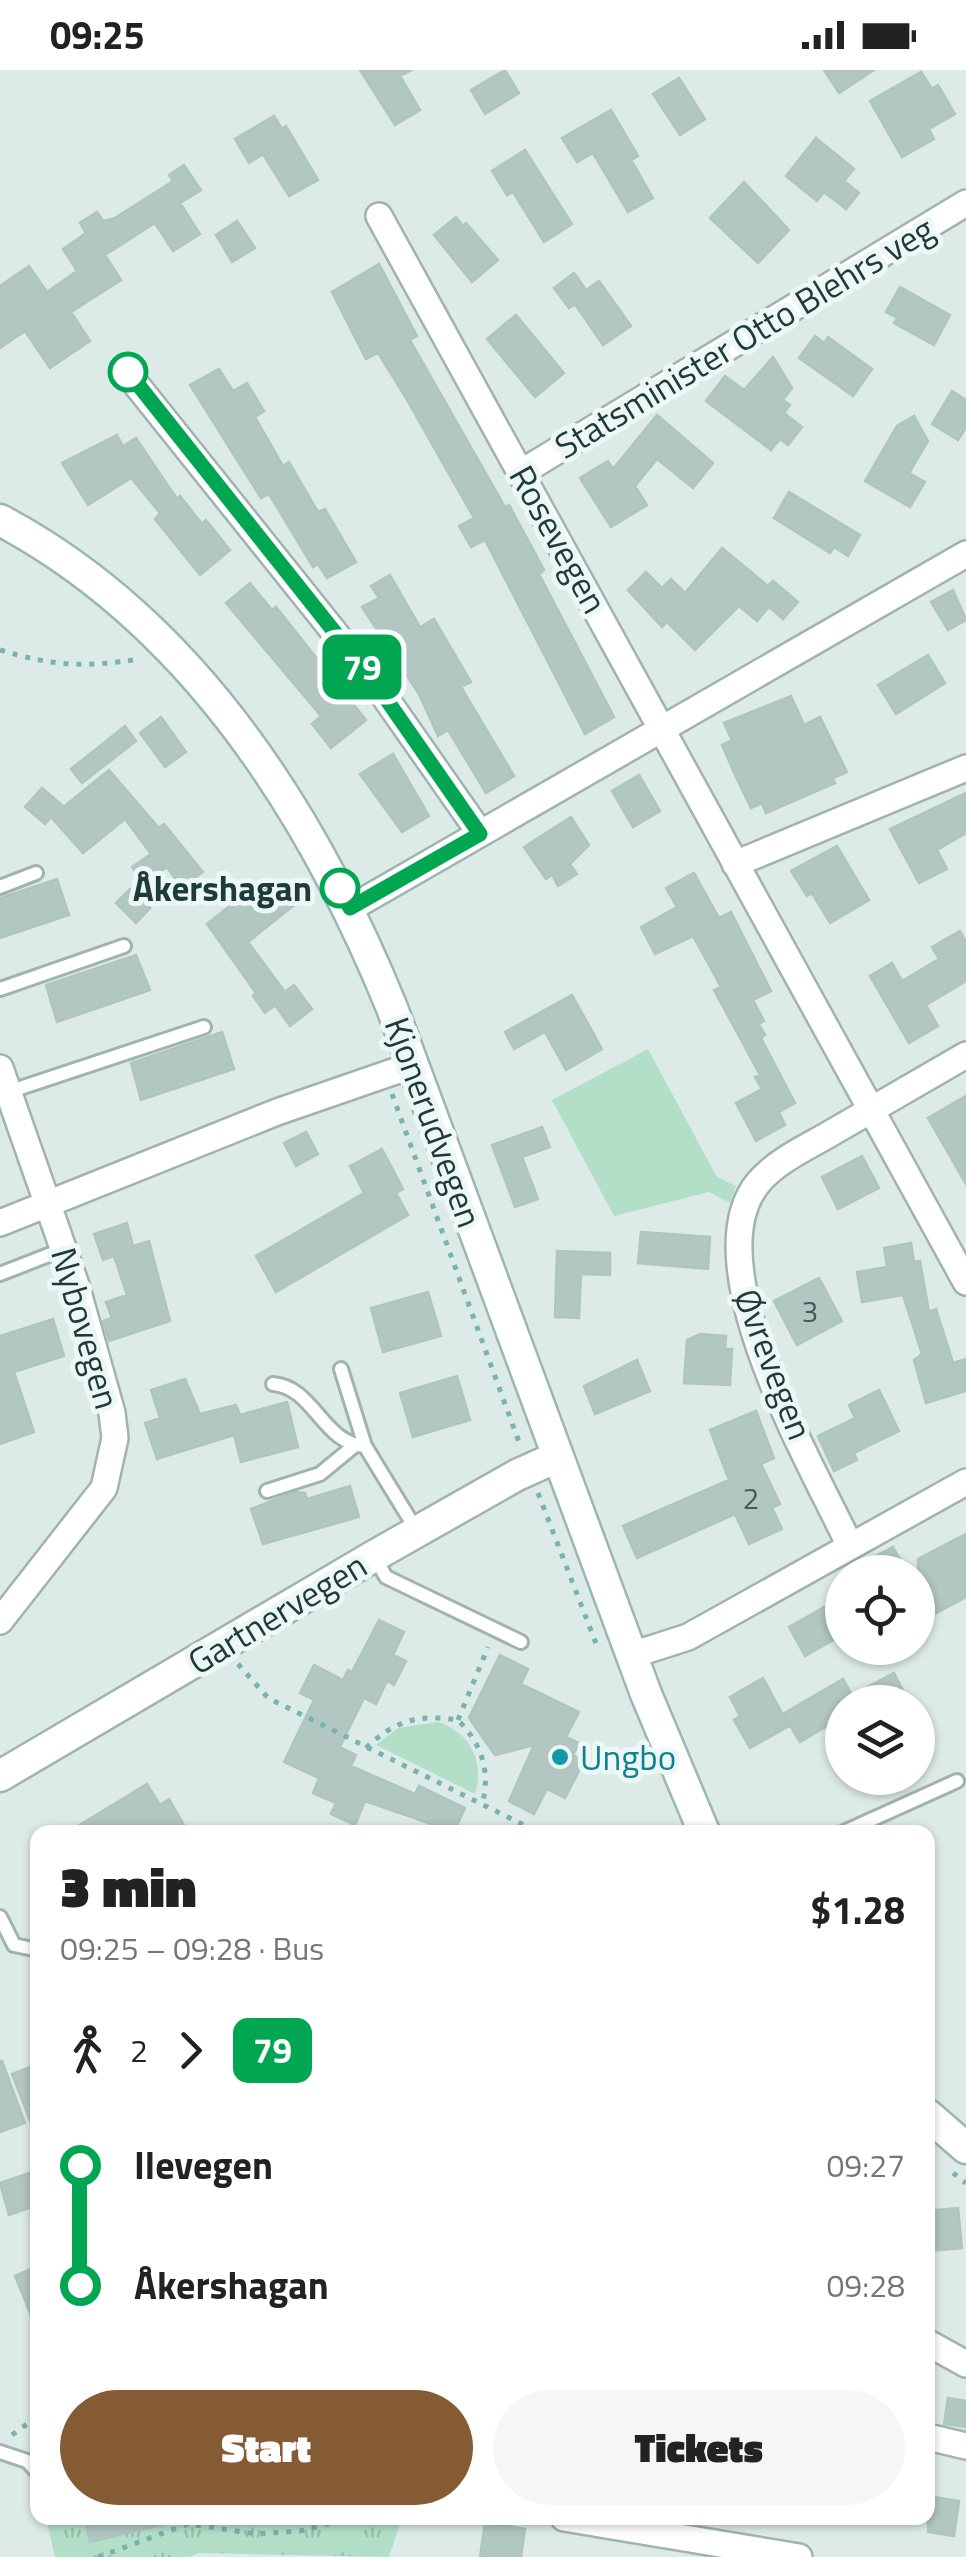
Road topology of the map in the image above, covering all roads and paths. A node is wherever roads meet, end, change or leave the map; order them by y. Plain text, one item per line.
1 (966, 203) edge
2 (379, 216) dead end
3 (128, 372) dead end
4 (522, 472) junction
5 (0, 520) edge
6 (966, 554) edge
7 (129, 647) dead end
8 (0, 650) edge
9 (664, 728) junction
10 (966, 768) edge
11 (480, 834) junction
12 (735, 864) junction
13 (36, 873) dead end
14 (0, 887) edge
15 (350, 908) junction
16 (124, 946) dead end
17 (0, 989) edge
18 (204, 1027) dead end
19 (966, 1055) edge
20 (400, 1070) junction
21 (4, 1080) edge
22 (872, 1110) junction
23 (50, 1205) junction
24 (1, 1221) edge
25 (64, 1249) junction
26 (0, 1274) edge
27 (966, 1282) edge
28 (342, 1369) dead end
29 (274, 1384) dead end
30 (359, 1446) junction
31 (523, 1453) dead end
32 (557, 1457) junction
33 (966, 1482) edge
34 (267, 1491) dead end
35 (417, 1531) junction
36 (850, 1546) junction
37 (374, 1556) junction
38 (0, 1621) edge
39 (496, 1630) junction
40 (521, 1642) dead end
41 (226, 1644) junction
42 (632, 1656) junction
43 (458, 1720) junction
44 (366, 1748) junction
45 (0, 1776) edge
46 (957, 1782) dead end
47 (482, 1805) junction
48 (523, 1825) edge
49 (701, 1825) edge
50 (860, 1825) edge
51 (0, 1918) edge
52 (30, 1948) edge
53 (935, 2121) edge
54 (966, 2148) edge
55 (935, 2348) edge
56 (966, 2364) edge
57 (30, 2423) edge
58 (0, 2439) edge
59 (935, 2439) edge
60 (966, 2446) edge
61 (0, 2452) edge
62 (30, 2464) edge
63 (185, 2525) edge
64 (195, 2525) edge
65 (324, 2525) edge
66 (606, 2525) edge
67 (98, 2557) edge
68 (799, 2557) edge

1 - 4 street, Statsminister Otto Blehrs veg
2 - 4 street, Rosevegen
3 - 11 street
4 - 9 street, Rosevegen
5 - 15 main road, Kjonerudvegen
6 - 9 street
7 - 8 path
9 - 11 street
9 - 12 street, Rosevegen
10 - 12 street
11 - 15 street
12 - 22 street, Rosevegen
13 - 14 lane
15 - 20 main road, Kjonerudvegen
16 - 17 lane
18 - 21 lane
19 - 22 street, Øvrevegen
20 - 23 street
20 - 31 path
20 - 32 main road, Kjonerudvegen
21 - 23 street, Nybovegen
22 - 27 street, Rosevegen
22 - 36 street, Øvrevegen
23 - 24 street
23 - 25 street, Nybovegen
25 - 26 lane
25 - 38 street, Nybovegen
28 - 30 lane
29 - 30 lane
30 - 34 lane
30 - 35 lane
32 - 35 main road, Gartnervegen
32 - 42 main road, Kjonerudvegen
33 - 36 street
35 - 37 main road, Gartnervegen
36 - 42 street
37 - 39 lane
37 - 41 main road, Gartnervegen
39 - 40 lane
39 - 43 path
41 - 44 path
41 - 45 main road, Gartnervegen
42 - 49 main road, Kjonerudvegen
43 - 44 path
43 - 47 path
44 - 47 path
46 - 50 lane
47 - 48 path
51 - 52 lane
53 - 54 main road
55 - 56 street
57 - 58 path
59 - 60 street
61 - 62 lane
63 - 67 path
64 - 65 path
66 - 68 street

